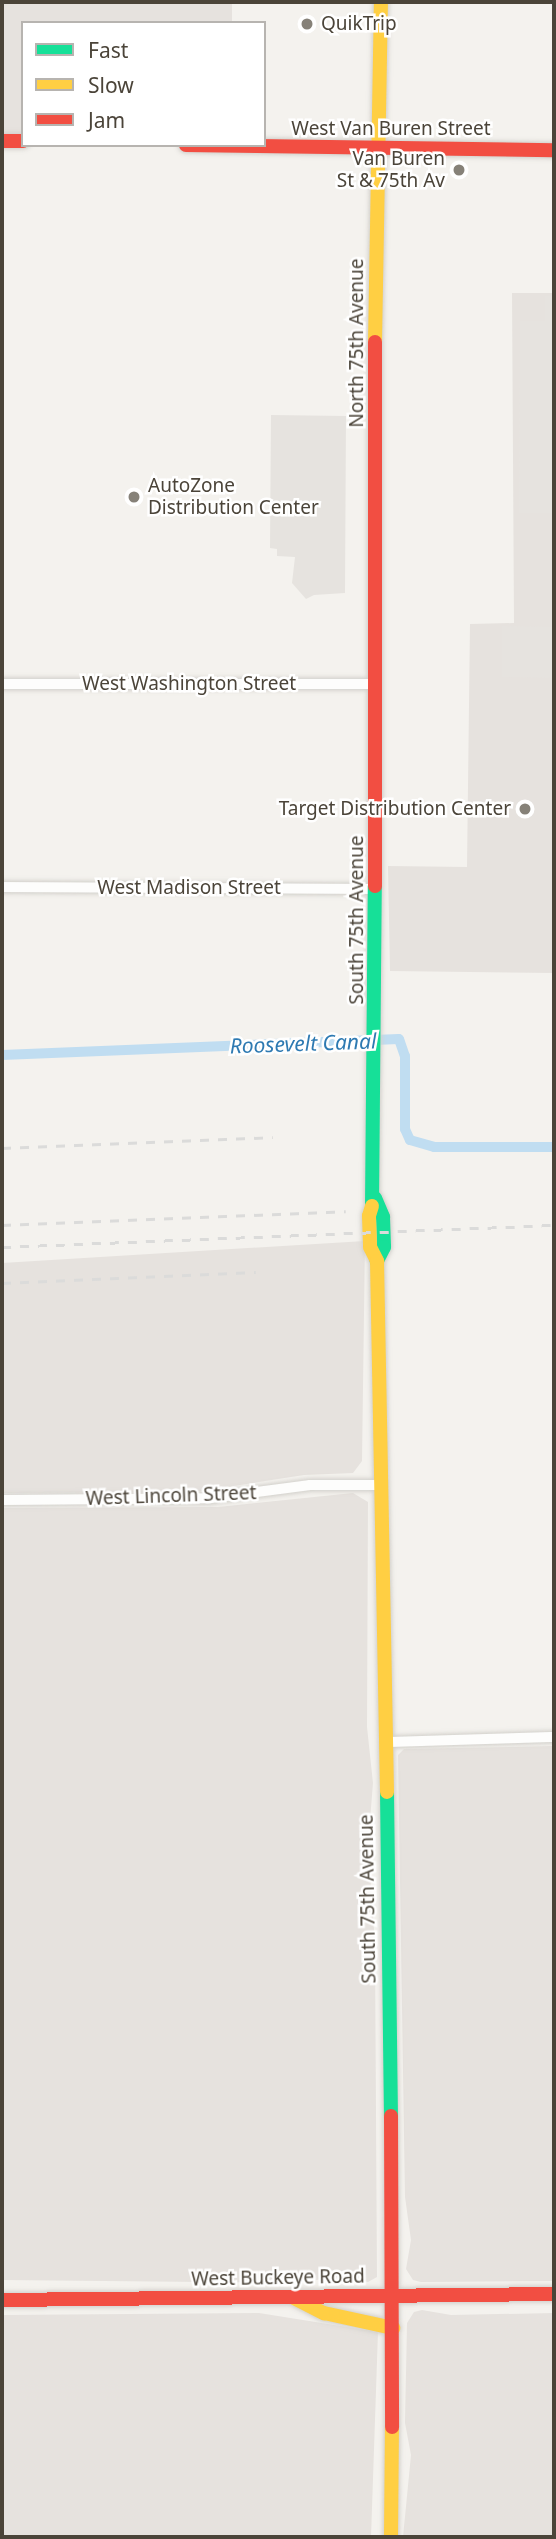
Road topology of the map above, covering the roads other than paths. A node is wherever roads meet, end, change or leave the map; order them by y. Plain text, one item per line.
1 (381, 2) edge
2 (2, 141) edge
3 (21, 141) edge
4 (266, 146) edge
5 (376, 148) junction
6 (554, 150) edge
7 (2, 684) edge
8 (376, 684) junction
9 (2, 887) edge
10 (376, 889) junction
11 (381, 1485) junction
12 (2, 1500) edge
13 (554, 1737) edge
14 (386, 1742) junction
15 (554, 2294) edge
16 (394, 2296) junction
17 (292, 2297) junction
18 (2, 2300) edge
19 (393, 2329) junction
20 (391, 2537) edge

1 - 5 main road, North 75th Avenue
2 - 3 main road
4 - 5 main road, West Van Buren Street
5 - 6 main road, West Van Buren Street
5 - 8 main road, North 75th Avenue
7 - 8 street, West Washington Street
8 - 10 main road, South 75th Avenue
9 - 10 street, West Madison Street
10 - 11 main road, South 75th Avenue
11 - 12 street, West Lincoln Street
11 - 14 main road, South 75th Avenue
13 - 14 street
14 - 16 main road, South 75th Avenue
15 - 16 main road, West Buckeye Road
16 - 17 main road, West Buckeye Road
16 - 19 main road, South 75th Avenue
17 - 18 main road, West Buckeye Road
17 - 19 main road
19 - 20 main road, South 75th Avenue

